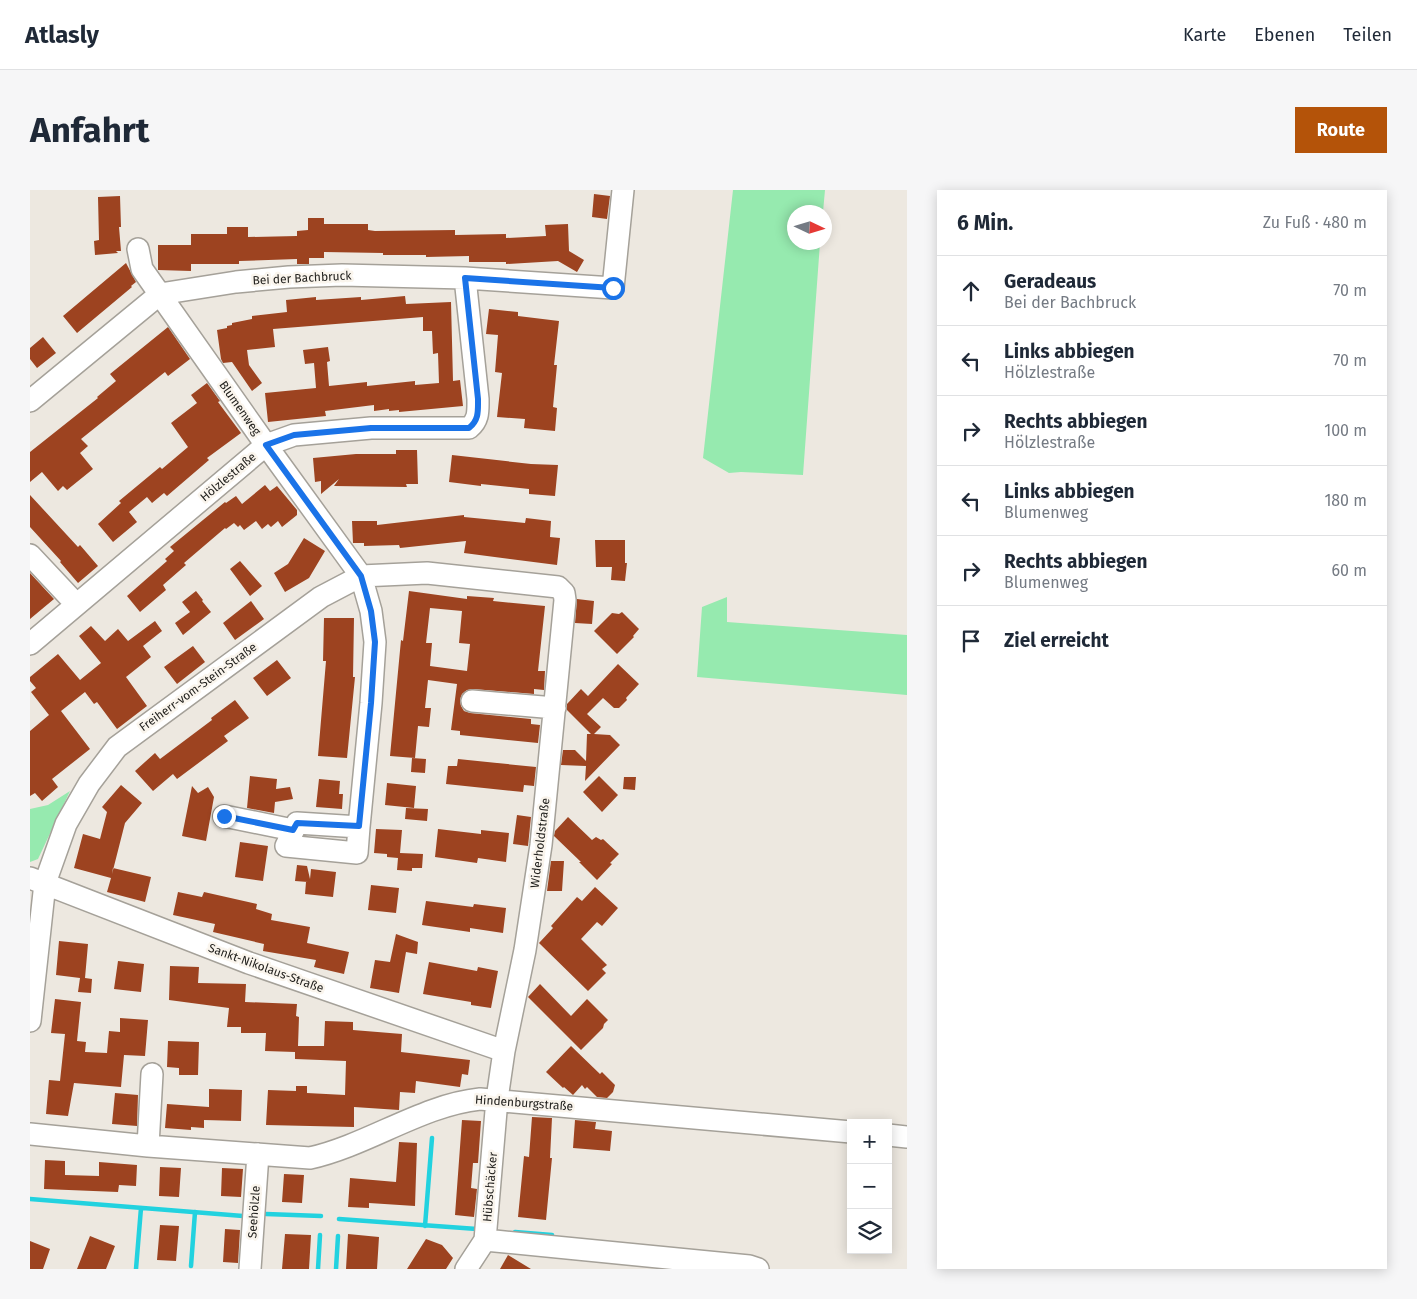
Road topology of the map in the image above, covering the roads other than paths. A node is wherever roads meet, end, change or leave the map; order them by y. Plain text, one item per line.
1 (623, 190) edge
2 (138, 249) dead end
3 (465, 278) junction
4 (160, 294) junction
5 (30, 401) edge
6 (266, 445) junction
7 (30, 555) edge
8 (361, 576) junction
9 (558, 587) joint
10 (76, 604) junction
11 (30, 644) edge
12 (472, 701) dead end
13 (555, 708) junction
14 (224, 816) dead end
15 (37, 881) edge
16 (30, 1021) edge
17 (504, 1051) junction
18 (152, 1074) dead end
19 (498, 1099) junction
20 (847, 1132) edge
21 (30, 1134) edge
22 (892, 1135) edge
23 (907, 1137) edge
24 (148, 1146) junction
25 (258, 1154) junction
26 (485, 1240) junction
27 (250, 1269) edge
28 (466, 1269) edge
29 (758, 1269) edge

1 - 3 street, Bei der Bachbruck
2 - 4 street, Blumenweg
3 - 4 street, Bei der Bachbruck
3 - 6 street, Hölzlestraße
4 - 5 street
4 - 6 street, Blumenweg
6 - 8 street, Blumenweg
6 - 10 street, Hölzlestraße
7 - 10 street
8 - 9 street, Freiherr-vom-Stein-Straße
8 - 14 street, Blumenweg
8 - 15 street, Freiherr-vom-Stein-Straße
9 - 13 street, Widerholdstraße
10 - 11 street, Hölzlestraße
12 - 13 street
13 - 17 street, Widerholdstraße
15 - 16 street, Freiherr-vom-Stein-Straße
15 - 17 street, Sankt-Nikolaus-Straße
17 - 19 street, Widerholdstraße
18 - 24 street
19 - 20 street, Hindenburgstraße
19 - 25 street, Hindenburgstraße
19 - 26 street, Hübschäcker
21 - 24 street, Hindenburgstraße
22 - 23 street
24 - 25 street, Hindenburgstraße
25 - 27 street, Seehölzle
26 - 28 street, Hübschäcker
26 - 29 street

